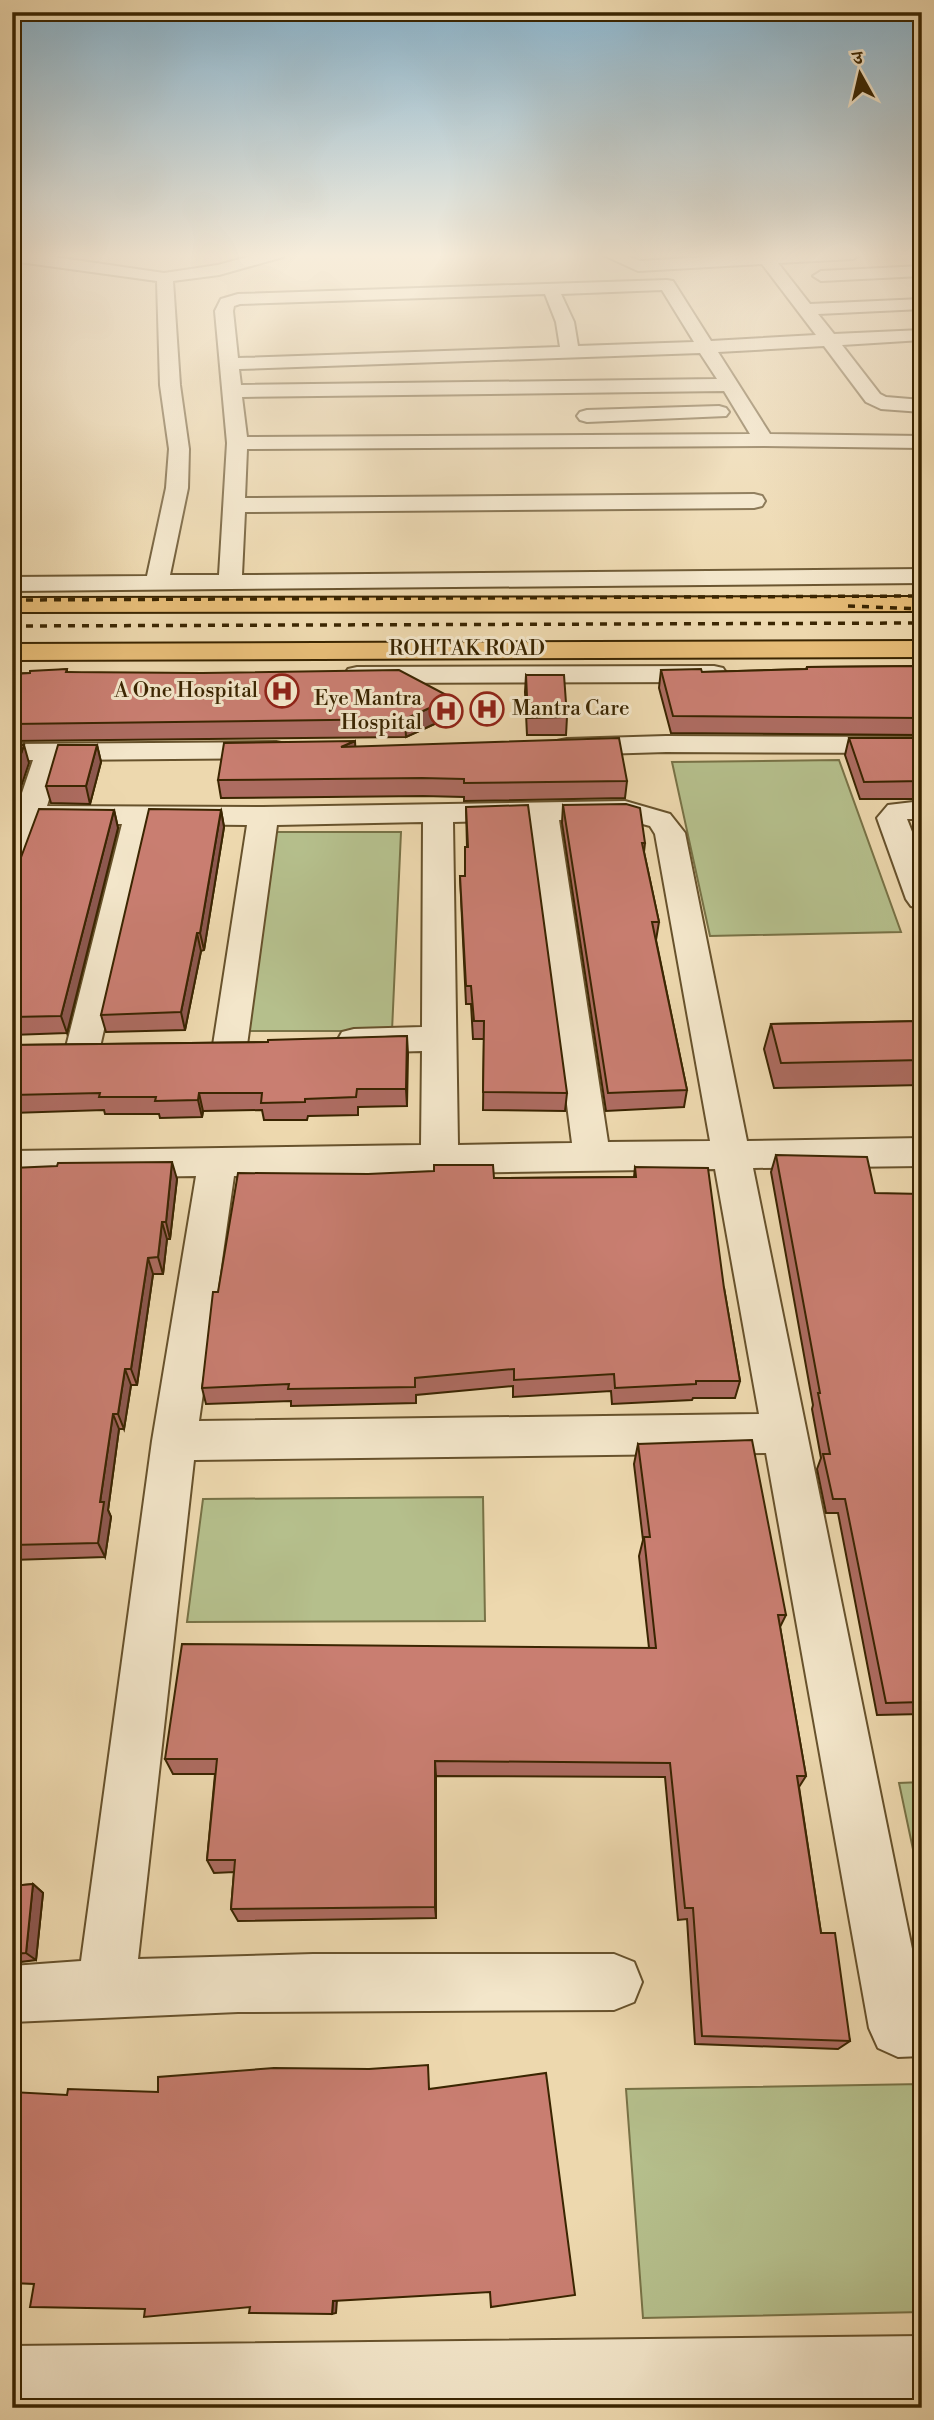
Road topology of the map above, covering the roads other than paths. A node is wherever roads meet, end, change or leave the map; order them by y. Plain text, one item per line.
1 (169, 367) edge
2 (229, 367) edge
3 (378, 367) edge
4 (719, 367) edge
5 (848, 367) edge
6 (730, 385) junction
7 (231, 391) junction
8 (922, 406) edge
9 (746, 411) junction
10 (375, 416) junction
11 (562, 416) dead end
12 (764, 440) junction
13 (922, 442) edge
14 (237, 443) junction
15 (754, 500) dead end
16 (235, 505) junction
17 (922, 576) edge
18 (157, 583) junction
19 (230, 583) junction
20 (12, 584) edge
21 (922, 604) edge
22 (12, 606) edge
23 (922, 649) edge
24 (12, 652) edge
25 (922, 673) edge
26 (12, 676) edge
27 (922, 746) edge
28 (536, 747) edge
29 (306, 750) edge
30 (12, 752) edge
31 (50, 752) junction
32 (922, 810) edge
33 (543, 811) junction
34 (438, 813) junction
35 (30, 815) junction
36 (139, 815) junction
37 (263, 816) junction
38 (12, 870) edge
39 (922, 899) edge
40 (439, 1039) junction
41 (328, 1042) edge
42 (231, 1045) edge
43 (48, 1048) edge
44 (922, 1152) edge
45 (732, 1154) junction
46 (592, 1157) junction
47 (440, 1159) junction
48 (218, 1162) junction
49 (12, 1165) edge
50 (785, 1433) junction
51 (174, 1441) junction
52 (614, 1982) dead end
53 (106, 1987) junction
54 (12, 1994) edge
55 (922, 2027) edge
56 (922, 2369) edge
57 (12, 2379) edge

1 - 18 street
2 - 7 street
3 - 10 street
4 - 6 street
5 - 8 street
6 - 9 street
6 - 10 street
7 - 10 street
7 - 14 street
9 - 11 street
9 - 12 street
10 - 12 street
10 - 14 street
12 - 13 street
14 - 16 street
15 - 16 street
16 - 19 street
17 - 19 street
18 - 19 street
18 - 20 street
21 - 22 main road, ROHTAK ROAD
23 - 24 main road, ROHTAK ROAD
25 - 26 street
27 - 28 street
29 - 31 street
30 - 31 street
31 - 35 street
32 - 39 street
33 - 34 street
33 - 45 street
33 - 46 street
34 - 37 street
34 - 40 street
35 - 36 street
35 - 38 street
36 - 37 street
36 - 43 street
37 - 42 street
40 - 41 street
40 - 47 street
44 - 45 street
45 - 46 street
45 - 50 street
46 - 47 street
47 - 48 street
48 - 49 street
48 - 51 street
50 - 51 street
50 - 55 street
51 - 53 street
52 - 53 street
53 - 54 street
56 - 57 street

